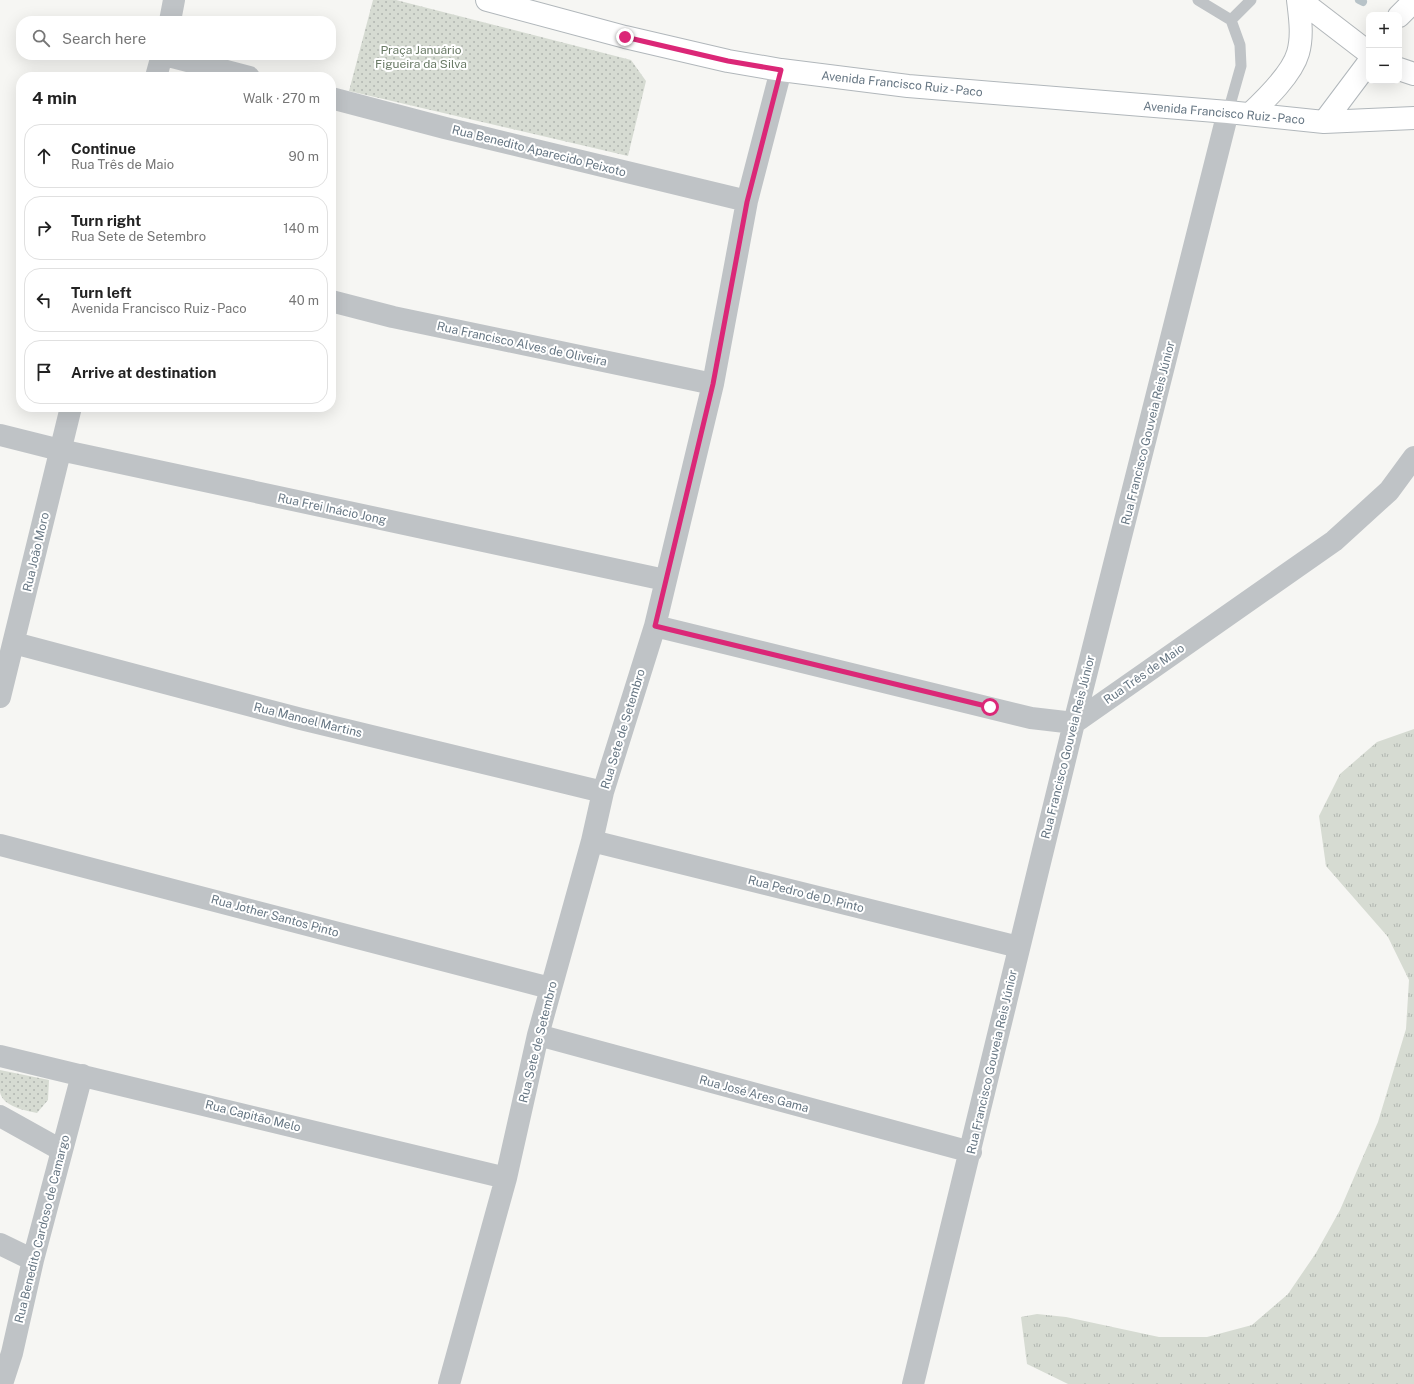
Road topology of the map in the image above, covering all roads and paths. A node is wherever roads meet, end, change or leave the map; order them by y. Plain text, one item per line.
1 (174, 0) edge
2 (487, 0) edge
3 (1198, 0) edge
4 (1251, 0) edge
5 (1299, 0) edge
6 (1414, 1) edge
7 (1402, 13) edge
8 (171, 16) edge
9 (1231, 20) junction
10 (1366, 51) edge
11 (161, 60) edge
12 (183, 60) edge
13 (1366, 66) edge
14 (781, 70) junction
15 (1402, 70) edge
16 (158, 72) edge
17 (229, 72) edge
18 (1414, 74) edge
19 (336, 99) edge
20 (1228, 112) junction
21 (1250, 114) junction
22 (1414, 118) edge
23 (1324, 122) junction
24 (747, 202) junction
25 (336, 302) edge
26 (713, 384) junction
27 (70, 412) edge
28 (0, 435) edge
29 (60, 450) junction
30 (1414, 457) edge
31 (665, 580) junction
32 (655, 626) junction
33 (14, 643) junction
34 (0, 697) edge
35 (1074, 723) junction
36 (603, 792) junction
37 (592, 841) junction
38 (0, 845) edge
39 (1019, 947) junction
40 (550, 988) junction
41 (538, 1035) junction
42 (0, 1056) edge
43 (82, 1075) junction
44 (0, 1116) edge
45 (61, 1150) junction
46 (971, 1152) junction
47 (506, 1178) junction
48 (0, 1244) edge
49 (33, 1260) junction
50 (2, 1384) edge
51 (449, 1384) edge
52 (913, 1384) edge

1 - 8 street
2 - 14 street, Avenida Francisco Ruiz - Paco
3 - 9 lane
4 - 9 lane
5 - 10 street
5 - 21 street
6 - 7 street
9 - 20 lane
11 - 16 street
12 - 17 street
13 - 23 street
14 - 20 street, Avenida Francisco Ruiz - Paco
14 - 24 street, Rua Sete de Setembro
15 - 18 street
19 - 24 street, Rua Benedito Aparecido Peixoto
20 - 21 street, Avenida Francisco Ruiz - Paco
20 - 35 street, Rua Francisco Gouveia Reis Júnior
21 - 23 street, Avenida Francisco Ruiz - Paco
22 - 23 street, Avenida Francisco Ruiz - Paco
24 - 26 street, Rua Sete de Setembro
25 - 26 street, Rua Francisco Alves de Oliveira
26 - 31 street, Rua Sete de Setembro
27 - 29 street, Rua João Moro
28 - 29 street, Rua Frei Inácio Jong
29 - 31 street, Rua Frei Inácio Jong
29 - 33 street, Rua João Moro
30 - 35 street, Rua Três de Maio
31 - 32 street, Rua Sete de Setembro
32 - 35 street
32 - 36 street, Rua Sete de Setembro
33 - 34 street, Rua João Moro
33 - 36 street, Rua Manoel Martins
35 - 39 street, Rua Francisco Gouveia Reis Júnior
36 - 37 street, Rua Sete de Setembro
37 - 39 street, Rua Pedro de D. Pinto
37 - 40 street, Rua Sete de Setembro
38 - 40 street, Rua Jother Santos Pinto
39 - 46 street, Rua Francisco Gouveia Reis Júnior
40 - 41 street, Rua Sete de Setembro
41 - 46 street, Rua José Ares Gama
41 - 47 street, Rua Sete de Setembro
42 - 43 street, Rua Capitão Melo
43 - 45 street, Rua Benedito Cardoso de Camargo
43 - 47 street, Rua Capitão Melo
44 - 45 street
45 - 49 street, Rua Benedito Cardoso de Camargo
46 - 52 street, Rua Francisco Gouveia Reis Júnior
47 - 51 street, Rua Sete de Setembro
48 - 49 street
49 - 50 street, Rua Benedito Cardoso de Camargo

